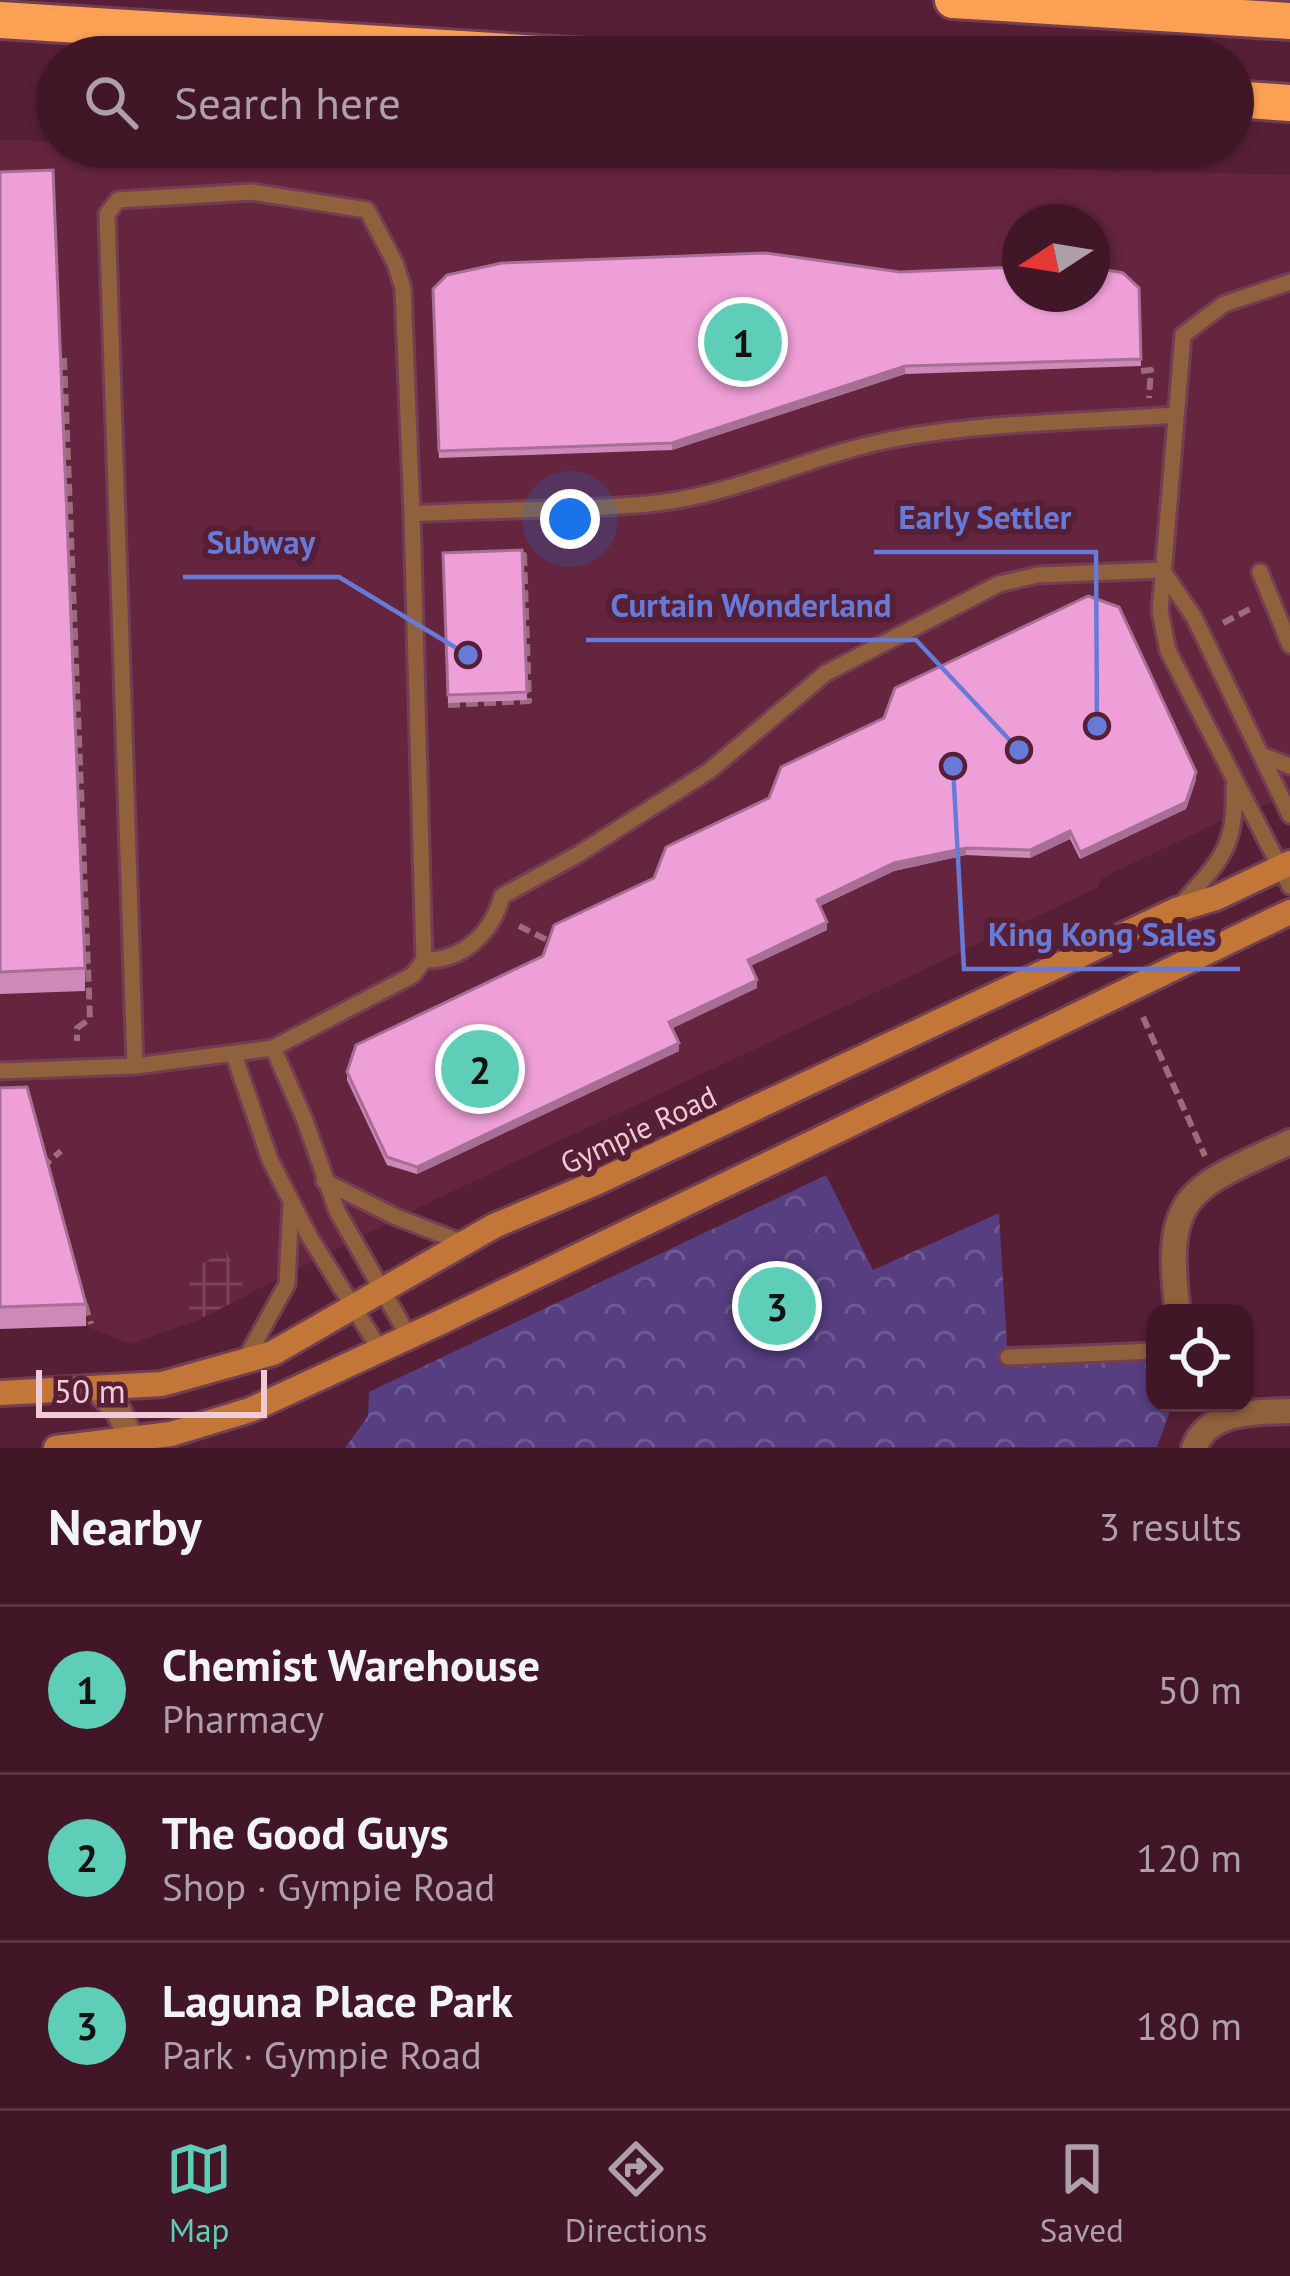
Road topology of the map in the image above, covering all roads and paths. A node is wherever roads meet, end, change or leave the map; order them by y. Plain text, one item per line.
1 (953, 0) edge
2 (0, 20) edge
3 (1290, 21) edge
4 (254, 36) edge
5 (1254, 100) edge
6 (1290, 103) edge
7 (1290, 282) edge
8 (64, 358) edge
9 (1141, 371) edge
10 (1149, 399) dead end
11 (1175, 416) junction
12 (412, 514) junction
13 (502, 555) edge
14 (1162, 570) junction
15 (1260, 572) dead end
16 (1250, 609) dead end
17 (1223, 623) dead end
18 (1290, 645) edge
19 (448, 705) edge
20 (1261, 755) junction
21 (1290, 766) edge
22 (1234, 784) junction
23 (1290, 815) edge
24 (1287, 872) edge
25 (1176, 910) junction
26 (1290, 912) edge
27 (519, 926) dead end
28 (547, 940) edge
29 (424, 960) junction
30 (1143, 1017) dead end
31 (77, 1041) dead end
32 (273, 1048) junction
33 (234, 1055) junction
34 (135, 1066) junction
35 (0, 1071) edge
36 (1290, 1142) edge
37 (61, 1151) dead end
38 (1216, 1177) junction
39 (324, 1181) junction
40 (52, 1185) edge
41 (291, 1201) junction
42 (461, 1242) junction
43 (80, 1285) edge
44 (382, 1290) junction
45 (1177, 1304) edge
46 (354, 1308) junction
47 (91, 1324) edge
48 (409, 1337) junction
49 (380, 1350) junction
50 (1146, 1351) edge
51 (1008, 1357) dead end
52 (244, 1363) junction
53 (97, 1389) junction
54 (0, 1393) edge
55 (1290, 1411) edge
56 (1212, 1413) edge
57 (134, 1444) edge
58 (58, 1448) edge
59 (1194, 1448) edge

1 - 3 highway
2 - 4 highway
5 - 6 highway
7 - 11 lane
8 - 31 path
9 - 10 path
11 - 12 lane
11 - 14 lane
12 - 29 lane
12 - 34 lane
13 - 19 path
14 - 20 lane
14 - 22 lane
14 - 29 lane
15 - 18 lane
16 - 17 path
20 - 21 lane
20 - 23 lane
22 - 24 lane
22 - 25 lane
24 - 25 main road, Gympie Road
25 - 42 main road, Gympie Road
26 - 48 main road
27 - 28 path
29 - 32 lane
30 - 38 path
32 - 33 lane
32 - 39 lane
33 - 34 lane
33 - 41 lane
34 - 35 lane
36 - 38 street
37 - 40 path
38 - 45 street
39 - 42 lane
39 - 44 lane
41 - 46 lane
41 - 52 lane
42 - 44 main road, Gympie Road
43 - 47 path
44 - 46 main road, Gympie Road
44 - 48 lane
46 - 49 lane
46 - 52 main road, Gympie Road
48 - 49 main road
49 - 57 main road
50 - 51 lane
52 - 53 main road, Gympie Road
53 - 54 main road, Gympie Road
53 - 57 street
55 - 56 street
56 - 59 street
57 - 58 main road

